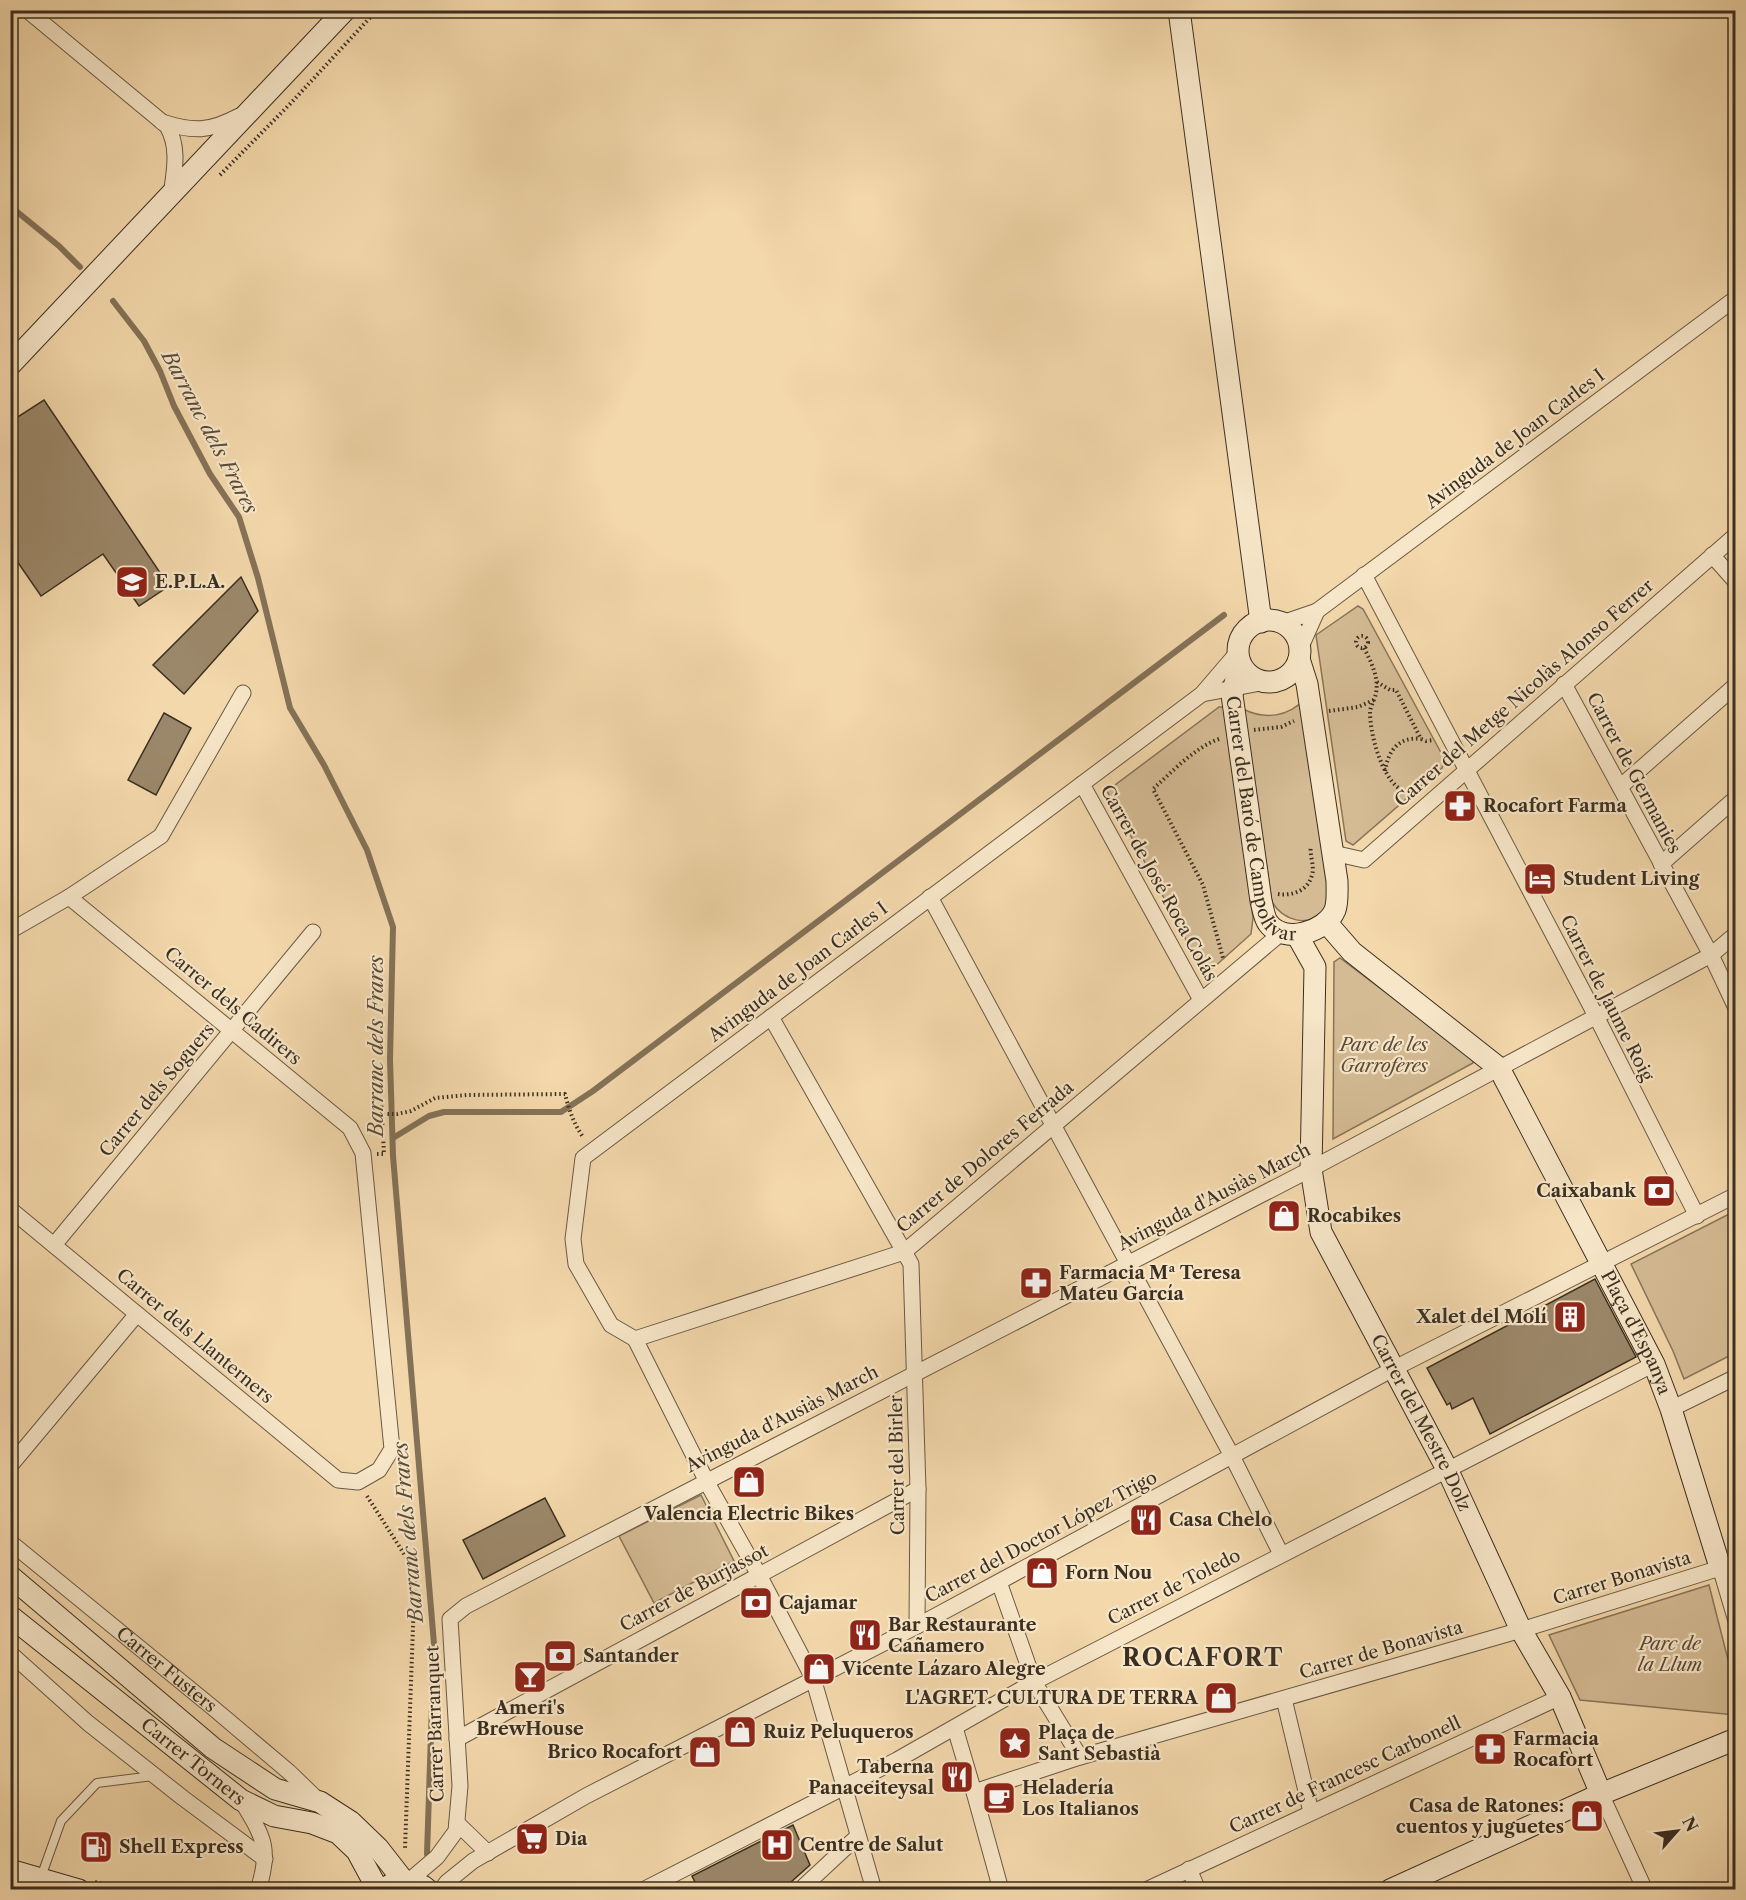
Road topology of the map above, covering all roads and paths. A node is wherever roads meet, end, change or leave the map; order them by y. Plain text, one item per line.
1 (27, 10) edge
2 (345, 10) edge
3 (1179, 10) edge
4 (249, 112) junction
5 (162, 122) junction
6 (171, 196) junction
7 (1736, 298) edge
8 (10, 365) edge
9 (1736, 535) edge
10 (1712, 555) junction
11 (1364, 575) junction
12 (1736, 582) edge
13 (1317, 611) junction
14 (1271, 622) junction
15 (1364, 648) dead end
16 (1299, 654) junction
17 (1239, 658) junction
18 (1266, 682) junction
19 (1377, 682) junction
20 (1564, 684) junction
21 (1736, 685) edge
22 (1233, 689) junction
23 (243, 693) dead end
24 (1202, 694) junction
25 (1374, 699) junction
26 (1312, 714) junction
27 (1281, 726) dead end
28 (1246, 730) dead end
29 (1228, 735) dead end
30 (1447, 735) junction
31 (1422, 739) junction
32 (1466, 771) junction
33 (1385, 772) junction
34 (1082, 784) junction
35 (1620, 788) junction
36 (1736, 798) edge
37 (1421, 810) junction
38 (1333, 853) junction
39 (1661, 864) junction
40 (1307, 883) dead end
41 (1273, 893) dead end
42 (69, 897) junction
43 (930, 897) junction
44 (1326, 922) junction
45 (10, 931) edge
46 (313, 932) dead end
47 (1288, 934) junction
48 (1736, 934) edge
49 (1711, 955) junction
50 (1223, 958) dead end
51 (1201, 1000) junction
52 (1736, 1008) edge
53 (1596, 1016) junction
54 (771, 1017) junction
55 (232, 1030) junction
56 (1499, 1068) junction
57 (381, 1099) dead end
58 (383, 1114) junction
59 (1052, 1126) junction
60 (592, 1150) junction
61 (384, 1154) dead end
62 (1311, 1169) junction
63 (1736, 1195) edge
64 (10, 1209) edge
65 (1696, 1216) junction
66 (54, 1245) junction
67 (904, 1252) junction
68 (1127, 1263) junction
69 (1602, 1263) junction
70 (137, 1314) junction
71 (635, 1339) junction
72 (1654, 1364) junction
73 (1393, 1369) junction
74 (915, 1373) junction
75 (1736, 1377) edge
76 (1671, 1409) junction
77 (1232, 1456) junction
78 (10, 1466) edge
79 (1447, 1469) junction
80 (706, 1480) junction
81 (358, 1482) junction
82 (918, 1489) junction
83 (10, 1542) edge
84 (1281, 1554) junction
85 (1728, 1565) edge
86 (759, 1575) junction
87 (10, 1576) edge
88 (999, 1582) junction
89 (10, 1616) edge
90 (450, 1619) joint
91 (1736, 1621) edge
92 (917, 1626) junction
93 (1521, 1630) junction
94 (10, 1653) edge
95 (813, 1678) junction
96 (1034, 1682) junction
97 (1560, 1697) junction
98 (1284, 1699) junction
99 (955, 1728) junction
100 (457, 1739) junction
101 (1736, 1739) edge
102 (1080, 1757) junction
103 (155, 1776) junction
104 (846, 1787) junction
105 (974, 1791) junction
106 (1601, 1794) junction
107 (241, 1800) junction
108 (320, 1802) junction
109 (1311, 1812) junction
110 (457, 1823) junction
111 (858, 1836) junction
112 (488, 1852) junction
113 (265, 1859) junction
114 (10, 1861) edge
115 (1189, 1869) junction
116 (10, 1870) edge
117 (36, 1877) junction
118 (407, 1885) edge
119 (79, 1890) edge
120 (258, 1890) edge
121 (378, 1890) edge
122 (441, 1890) edge
123 (642, 1890) edge
124 (800, 1890) edge
125 (874, 1890) edge
126 (1001, 1890) edge
127 (1146, 1890) edge
128 (1198, 1890) edge
129 (1390, 1890) edge
130 (1645, 1890) edge

1 - 5 street
2 - 4 street
3 - 14 street
4 - 5 street
4 - 6 street
5 - 6 street
6 - 8 street
7 - 11 street, Avinguda de Joan Carles I
9 - 10 street, Carrer del Metge Nicolàs Alonso Ferrer
10 - 12 street
10 - 20 street, Carrer del Metge Nicolàs Alonso Ferrer
11 - 13 street, Avinguda de Joan Carles I
11 - 30 street, Carrer de Jaume Roig
13 - 14 street, Avinguda de Joan Carles I
13 - 16 street, Avinguda de Joan Carles I
14 - 16 street
14 - 17 street
15 - 19 path
16 - 18 street
16 - 26 street, Carrer del Baró de Campolivar
17 - 18 street
17 - 22 street, Carrer del Baró de Campolivar
17 - 24 street, Avinguda de Joan Carles I
18 - 22 street, Avinguda de Joan Carles I
19 - 25 path
19 - 31 path
20 - 32 street, Carrer del Metge Nicolàs Alonso Ferrer
20 - 35 street, Carrer de Germanies
21 - 35 street
22 - 24 street, Avinguda de Joan Carles I
22 - 47 street, Carrer del Baró de Campolivar
23 - 42 street
24 - 34 street, Avinguda de Joan Carles I
25 - 26 path
25 - 33 path
26 - 38 street, Carrer del Baró de Campolivar
27 - 28 path
29 - 50 path
30 - 31 path
30 - 32 street, Carrer de Jaume Roig
31 - 33 path
32 - 37 street, Carrer del Metge Nicolàs Alonso Ferrer
32 - 53 street, Carrer de Jaume Roig
33 - 37 path
34 - 43 street, Avinguda de Joan Carles I
34 - 51 street, Carrer de José Roca Colás
35 - 39 street, Carrer de Germanies
36 - 39 street
37 - 38 street, Carrer del Metge Nicolàs Alonso Ferrer
38 - 44 street, Carrer del Baró de Campolivar
39 - 49 street, Carrer de Germanies
40 - 41 path
42 - 45 street
42 - 55 street, Carrer dels Cadirers
43 - 54 street, Avinguda de Joan Carles I
43 - 59 street
44 - 47 street, Carrer del Baró de Campolivar
44 - 56 street, Carrer del Baró de Campolivar
46 - 55 street, Carrer dels Soguers
47 - 51 street, Carrer de Dolores Ferrada
47 - 62 street, Carrer del Mestre Dolz
48 - 49 street, Avinguda d'Ausiàs March
49 - 52 street, Carrer de Germanies
49 - 53 street, Avinguda d'Ausiàs March
51 - 59 street, Carrer de Dolores Ferrada
53 - 56 street, Avinguda d'Ausiàs March
53 - 65 street, Carrer de Jaume Roig
54 - 60 street, Avinguda de Joan Carles I
54 - 67 street, Carrer del Birler
55 - 66 street, Carrer dels Soguers
55 - 81 street, Carrer dels Cadirers
56 - 62 street, Avinguda d'Ausiàs March
56 - 69 street, Carrer del Baró de Campolivar
57 - 58 path
58 - 60 path
58 - 61 path
59 - 67 street, Carrer de Dolores Ferrada
59 - 68 street
60 - 71 street, Avinguda de Joan Carles I
62 - 68 street, Avinguda d'Ausiàs March
62 - 73 street, Carrer del Mestre Dolz
63 - 65 street, Plaça d'Espanya
64 - 66 street, Carrer dels Llanterners
65 - 69 street, Plaça d'Espanya
66 - 70 street, Carrer dels Llanterners
67 - 71 street, Carrer de Dolores Ferrada
67 - 74 street, Carrer del Birler
68 - 74 street, Avinguda d'Ausiàs March
68 - 77 street
69 - 72 street, Plaça d'Espanya
69 - 73 street, Carrer del Doctor López Trigo
70 - 78 street
70 - 81 street, Carrer dels Llanterners
71 - 80 street
72 - 76 street, Plaça d'Espanya
72 - 79 street, Carrer de Toledo
73 - 77 street, Carrer del Doctor López Trigo
73 - 79 street, Carrer del Mestre Dolz
74 - 80 street, Avinguda d'Ausiàs March
74 - 82 street, Carrer del Birler
75 - 76 street, Plaça d'Espanya
76 - 85 street
77 - 84 street
77 - 88 street, Carrer del Doctor López Trigo
79 - 84 street, Carrer de Toledo
79 - 93 street, Carrer del Mestre Dolz
80 - 86 street
80 - 90 street, Avinguda d'Ausiàs March
81 - 118 path
82 - 86 street, Carrer de Burjassot
82 - 92 street, Carrer del Birler
83 - 108 street, Carrer Fusters
84 - 96 street, Carrer de Toledo
85 - 91 street
85 - 93 street, Carrer Bonavista
86 - 95 street
86 - 100 street, Carrer de Burjassot
87 - 108 street, Carrer Fusters
88 - 92 street, Carrer del Doctor López Trigo
88 - 96 street
89 - 107 street, Carrer Torners
90 - 100 street, Carrer Barranquet
92 - 95 street, Carrer del Doctor López Trigo
93 - 97 street, Carrer del Mestre Dolz
93 - 98 street, Carrer de Bonavista
94 - 103 street
95 - 104 street
95 - 112 street, Carrer del Doctor López Trigo
96 - 99 street
96 - 102 street
97 - 106 street, Carrer del Mestre Dolz
97 - 109 street, Carrer de Francesc Carbonell
98 - 102 street, Carrer de Bonavista
98 - 109 street
99 - 104 street
99 - 105 street
100 - 110 street, Carrer Barranquet
101 - 106 street
102 - 105 street
103 - 113 street
103 - 117 lane
104 - 111 street
104 - 123 street
105 - 126 street
106 - 129 street
106 - 130 street, Carrer del Mestre Dolz
107 - 113 street
107 - 121 street, Carrer Torners
108 - 118 street, Carrer Fusters
109 - 115 street, Carrer de Francesc Carbonell
110 - 112 street
110 - 118 street, Carrer Barranquet
111 - 124 street
111 - 125 street
112 - 122 street, Carrer del Doctor López Trigo
113 - 120 street
114 - 117 street
115 - 127 street, Carrer de Francesc Carbonell
115 - 128 street
116 - 117 street
117 - 119 street

